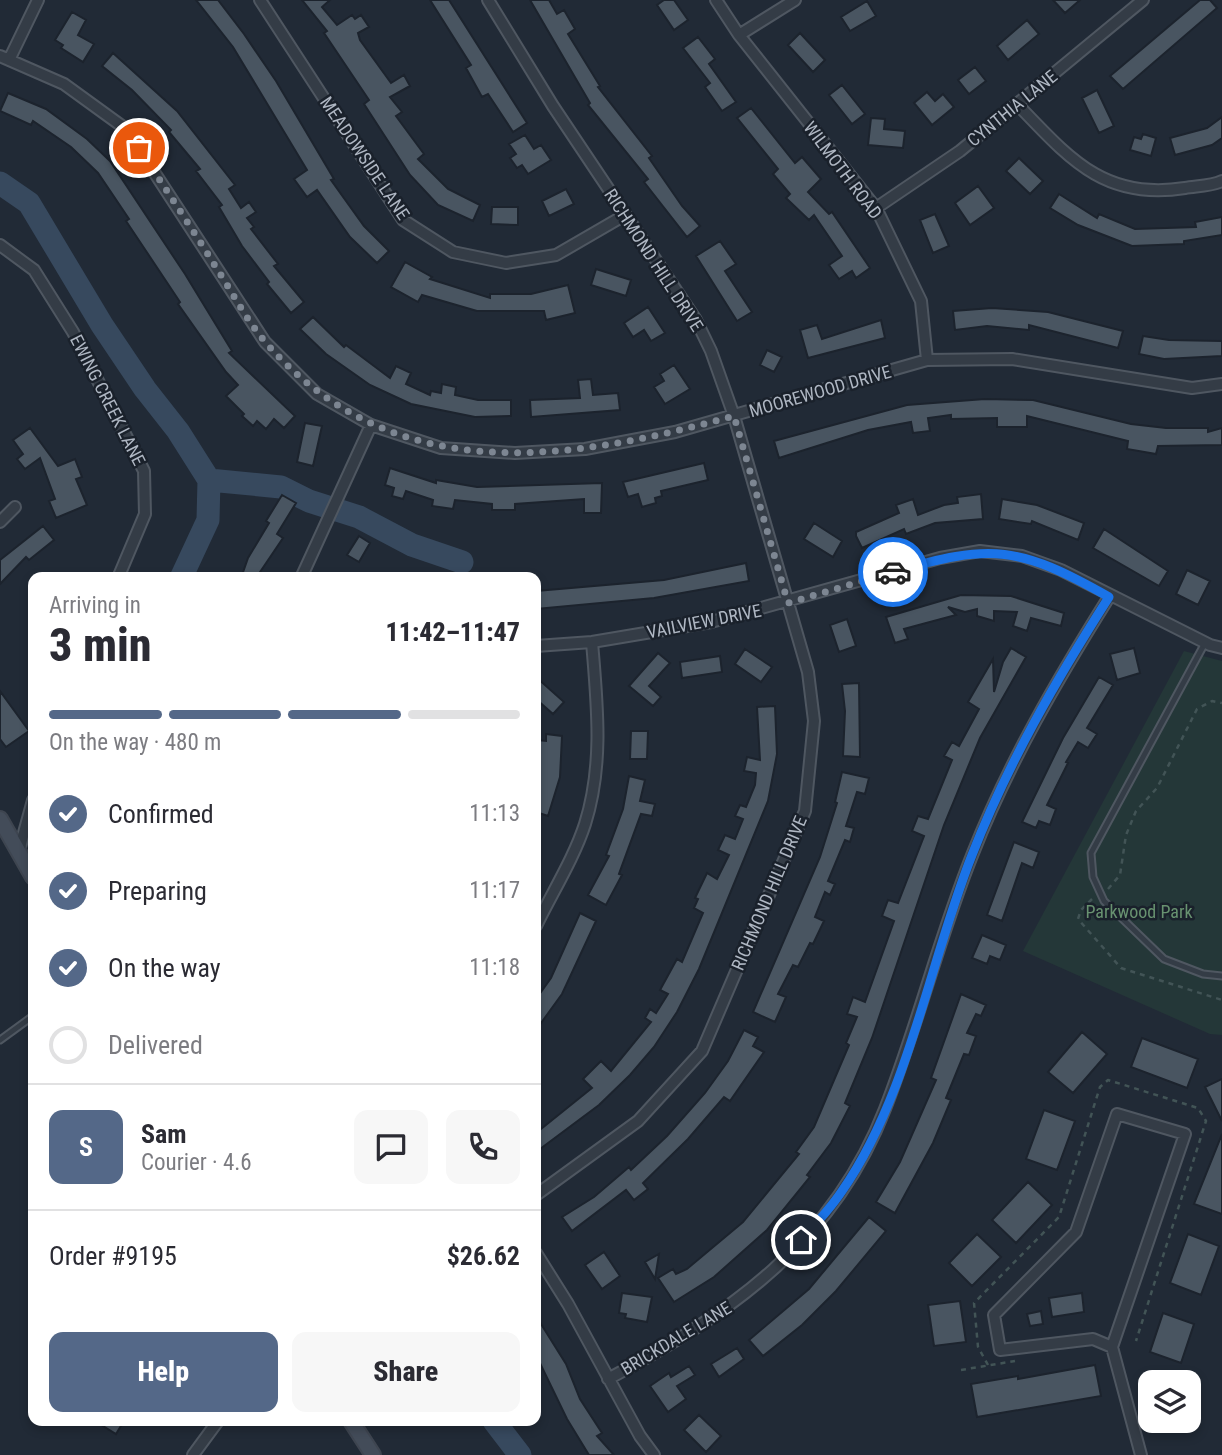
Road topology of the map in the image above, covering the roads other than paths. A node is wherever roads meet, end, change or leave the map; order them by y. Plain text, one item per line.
1 (38, 0) edge
2 (260, 0) edge
3 (488, 0) edge
4 (716, 0) edge
5 (795, 0) edge
6 (1143, 0) edge
7 (740, 35) junction
8 (4, 58) edge
9 (1017, 104) junction
10 (1222, 181) edge
11 (876, 208) junction
12 (625, 215) junction
13 (0, 245) edge
14 (928, 360) junction
15 (1222, 384) edge
16 (734, 416) junction
17 (371, 425) junction
18 (15, 507) dead end
19 (0, 522) edge
20 (121, 572) edge
21 (304, 572) edge
22 (1109, 597) junction
23 (788, 603) junction
24 (592, 642) junction
25 (1205, 643) junction
26 (541, 646) edge
27 (1222, 648) edge
28 (28, 818) edge
29 (0, 819) edge
30 (19, 851) junction
31 (28, 868) edge
32 (541, 913) edge
33 (1222, 976) edge
34 (28, 1020) edge
35 (0, 1040) edge
36 (541, 1191) edge
37 (541, 1262) edge
38 (1112, 1347) junction
39 (608, 1379) junction
40 (214, 1426) edge
41 (354, 1426) edge
42 (193, 1455) edge
43 (373, 1455) edge
44 (654, 1455) edge
45 (1141, 1455) edge

1 - 8 street
2 - 12 street, MEADOWSIDE LANE
3 - 12 street, RICHMOND HILL DRIVE
4 - 7 street, WILMOTH ROAD
5 - 7 street
6 - 9 street, CYNTHIA LANE
7 - 11 street, WILMOTH ROAD
8 - 17 street, MOOREWOOD DRIVE
9 - 10 street
9 - 11 street, CYNTHIA LANE
11 - 14 street, WILMOTH ROAD
12 - 16 street, RICHMOND HILL DRIVE
13 - 20 street, EWING CREEK LANE
14 - 15 street, MOOREWOOD DRIVE
14 - 16 street, MOOREWOOD DRIVE
16 - 17 street, MOOREWOOD DRIVE
16 - 23 street, RICHMOND HILL DRIVE
17 - 21 street
18 - 19 street
22 - 23 street, VAILVIEW DRIVE
22 - 25 street, VAILVIEW DRIVE
22 - 39 street, BRICKDALE LANE
23 - 24 street, VAILVIEW DRIVE
23 - 36 street, RICHMOND HILL DRIVE
24 - 26 street, VAILVIEW DRIVE
24 - 32 street
25 - 27 street, VAILVIEW DRIVE
25 - 33 lane
28 - 30 street
29 - 30 main road
30 - 31 main road
34 - 35 lane
37 - 39 street
38 - 38 street
38 - 45 street
39 - 44 street
40 - 42 street
41 - 43 main road

